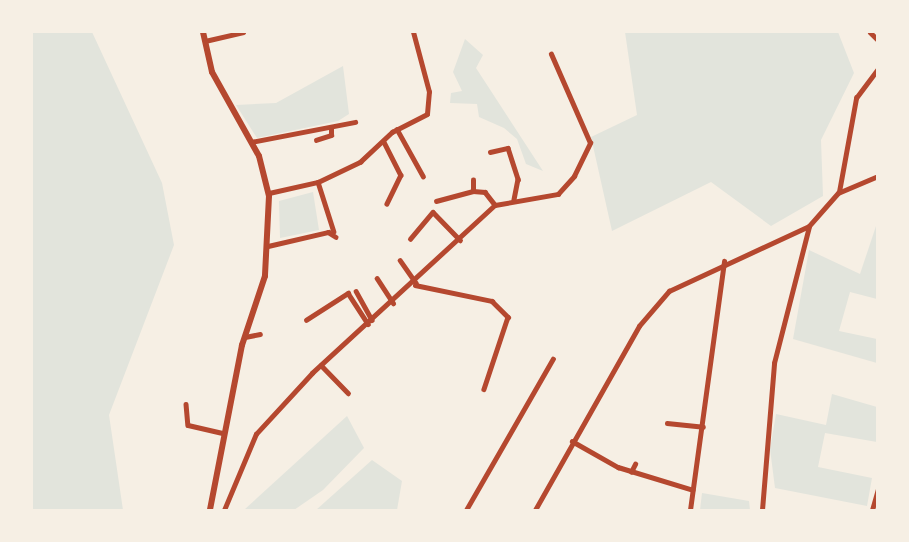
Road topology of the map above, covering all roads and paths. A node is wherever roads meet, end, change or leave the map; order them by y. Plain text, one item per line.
1 (203, 32) edge
2 (243, 32) edge
3 (413, 32) edge
4 (870, 32) edge
5 (877, 40) edge
6 (204, 42) junction
7 (551, 54) dead end
8 (877, 69) edge
9 (355, 122) dead end
10 (397, 129) junction
11 (331, 130) junction
12 (316, 140) dead end
13 (251, 142) junction
14 (384, 142) junction
15 (491, 152) dead end
16 (423, 176) dead end
17 (877, 176) edge
18 (473, 180) dead end
19 (318, 182) junction
20 (473, 191) junction
21 (269, 193) junction
22 (838, 193) junction
23 (514, 200) junction
24 (436, 201) dead end
25 (387, 204) dead end
26 (495, 205) junction
27 (809, 226) junction
28 (410, 239) dead end
29 (460, 240) junction
30 (268, 246) junction
31 (400, 260) dead end
32 (724, 261) junction
33 (377, 278) dead end
34 (415, 284) junction
35 (356, 291) dead end
36 (393, 303) junction
37 (306, 320) dead end
38 (370, 322) junction
39 (260, 334) dead end
40 (244, 337) junction
41 (553, 359) dead end
42 (321, 365) junction
43 (484, 389) dead end
44 (348, 393) dead end
45 (186, 404) dead end
46 (667, 423) dead end
47 (703, 427) junction
48 (222, 433) junction
49 (572, 441) junction
50 (635, 464) dead end
51 (631, 472) junction
52 (877, 489) edge
53 (693, 490) junction
54 (210, 510) edge
55 (224, 510) edge
56 (466, 510) edge
57 (535, 510) edge
58 (690, 510) edge
59 (762, 510) edge
60 (872, 510) edge

1 - 6 main road
2 - 6 street
3 - 10 street
4 - 5 street
6 - 13 main road
7 - 23 street
8 - 22 street
9 - 11 street
10 - 14 street
10 - 16 street
11 - 12 street
11 - 13 street
13 - 21 main road
14 - 19 street
14 - 25 street
15 - 23 street
17 - 22 street
18 - 20 street
19 - 21 street
19 - 30 street
20 - 24 street
20 - 26 street
21 - 30 main road
22 - 27 street
23 - 26 street
26 - 29 street
27 - 32 street
27 - 59 street
28 - 29 street
29 - 34 street
30 - 40 main road
31 - 34 street
32 - 47 street
32 - 49 street
33 - 36 street
34 - 36 street
34 - 43 street
35 - 38 street
36 - 38 street
37 - 38 street
38 - 42 street
39 - 40 street
40 - 48 main road
41 - 56 street
42 - 44 street
42 - 55 street
45 - 48 street
46 - 47 street
47 - 53 street
48 - 54 main road
49 - 51 street
49 - 57 street
50 - 51 street
51 - 53 street
52 - 60 street
53 - 58 street

